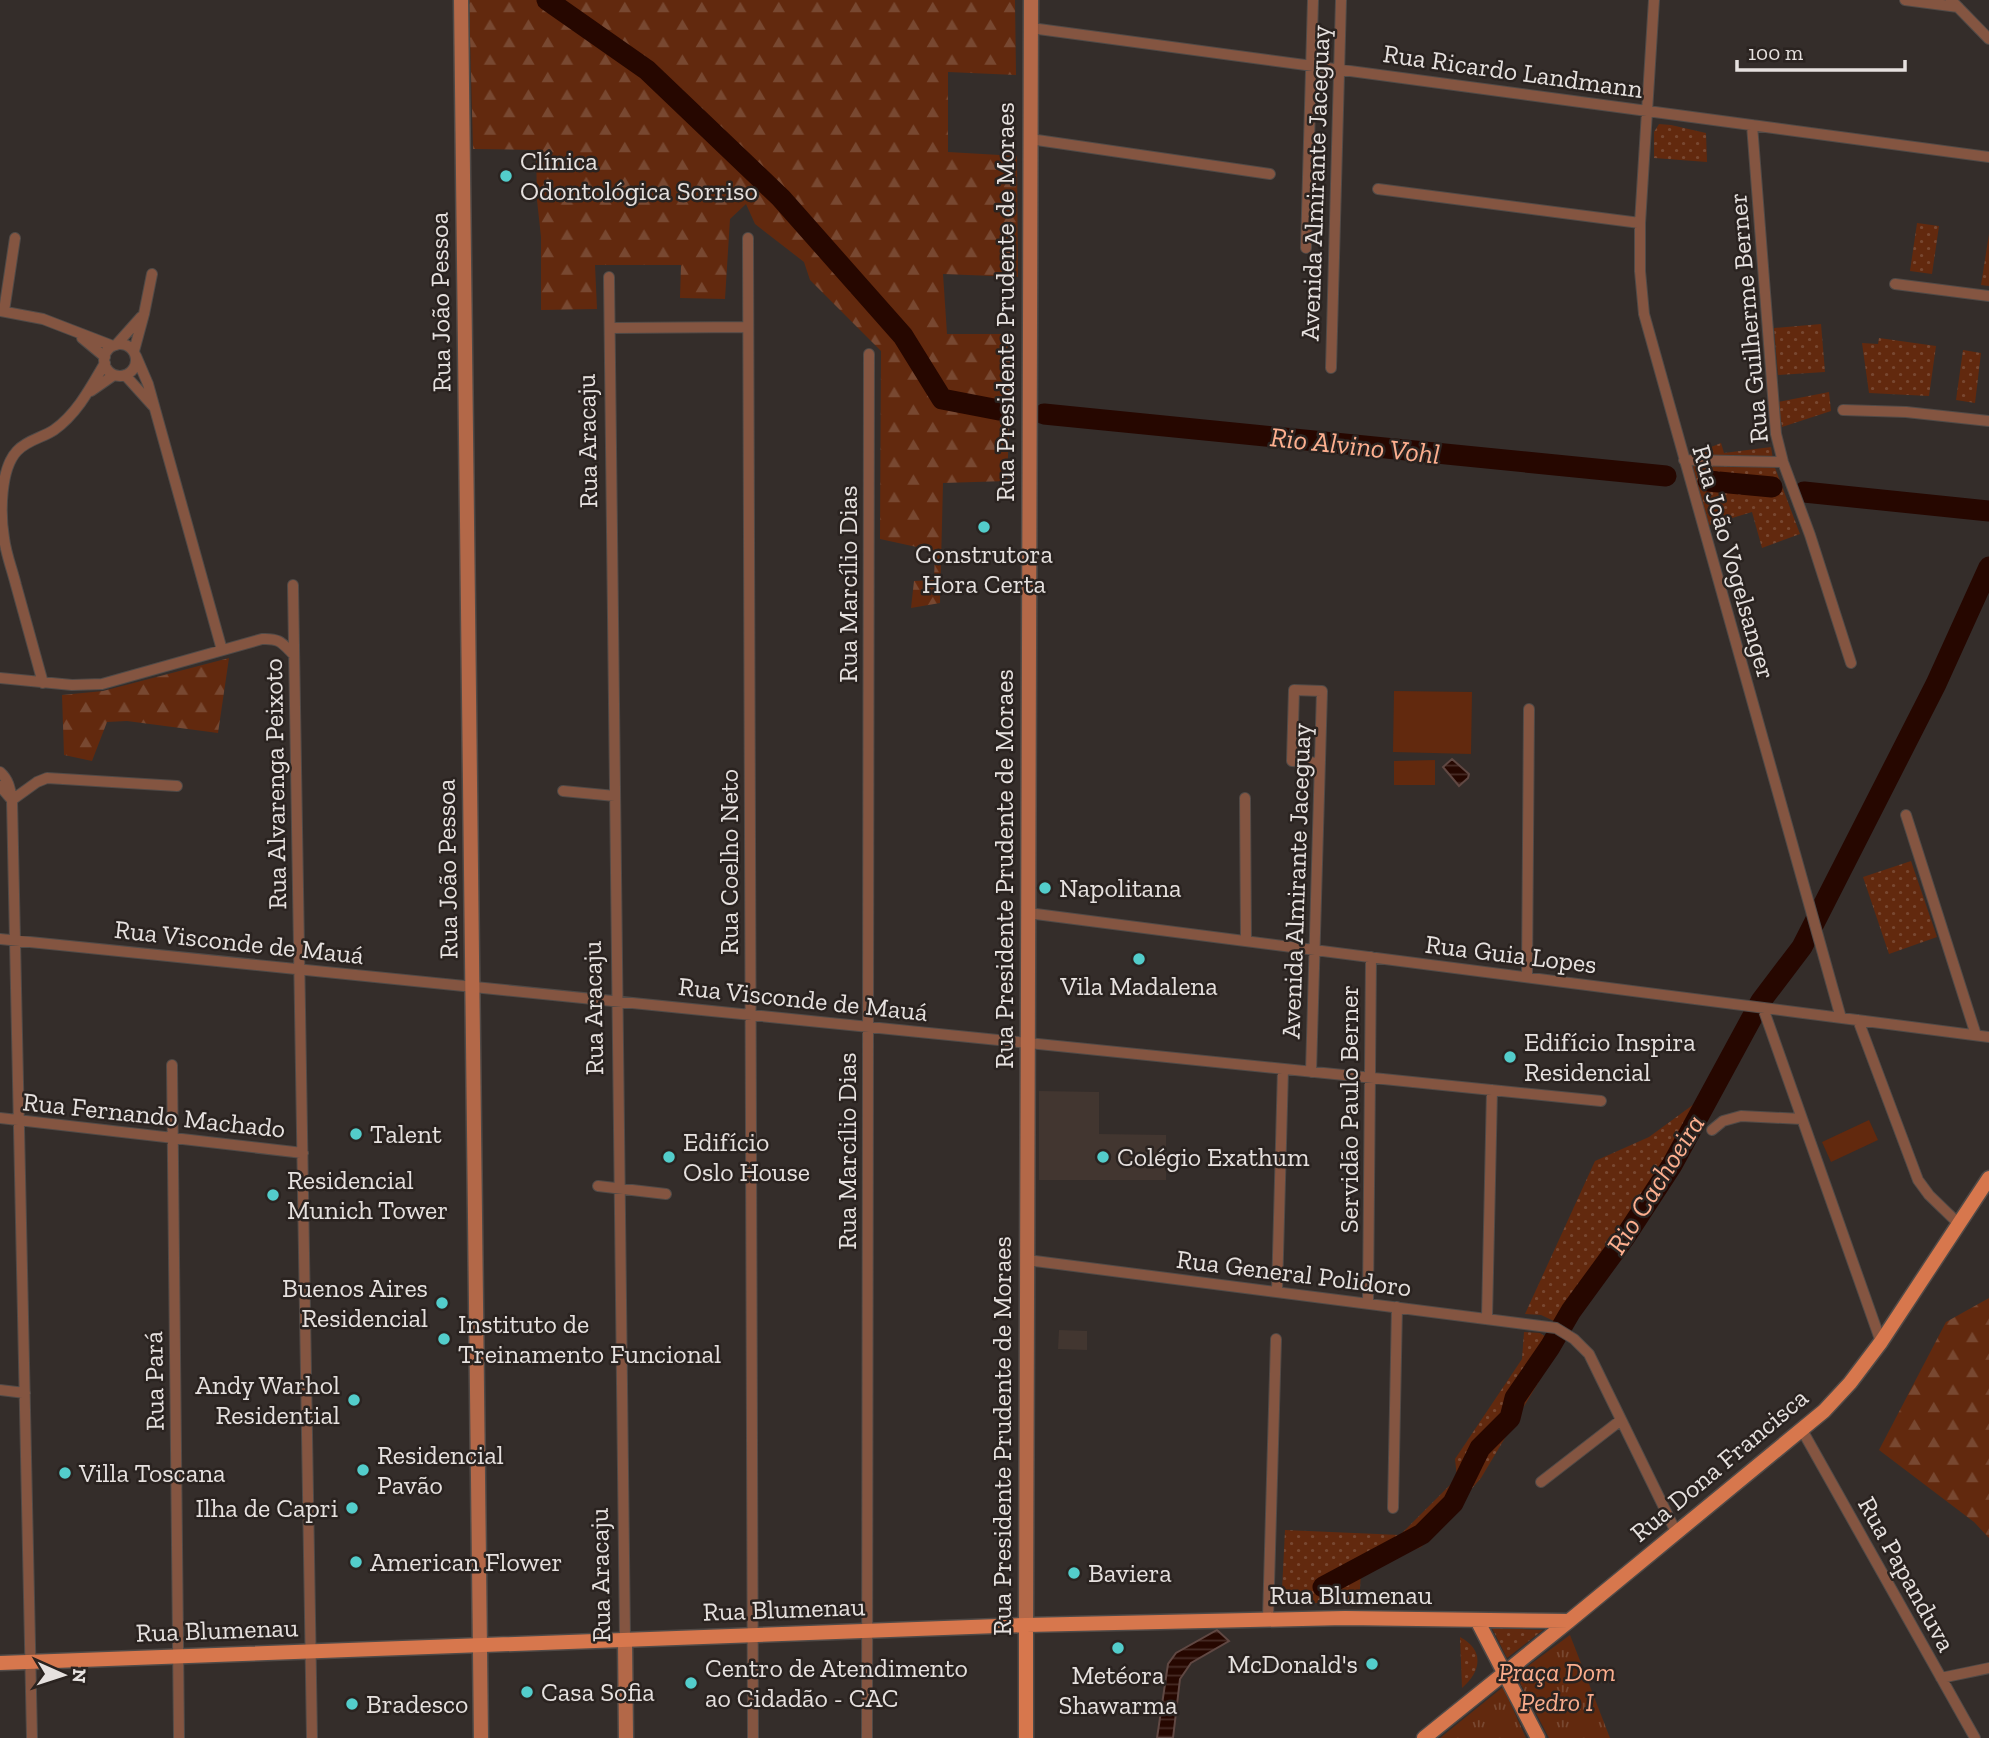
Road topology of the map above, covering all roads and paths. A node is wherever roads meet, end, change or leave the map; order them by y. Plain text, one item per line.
1 (461, 0) edge
2 (1031, 0) edge
3 (1313, 0) edge
4 (1341, 0) edge
5 (1654, 0) edge
6 (1905, 0) edge
7 (1954, 4) edge
8 (1031, 27) junction
9 (1989, 39) edge
10 (1311, 65) junction
11 (1339, 69) junction
12 (1647, 111) junction
13 (1752, 125) junction
14 (1030, 139) junction
15 (1989, 157) edge
16 (1270, 174) dead end
17 (1378, 190) dead end
18 (1640, 223) junction
19 (15, 238) dead end
20 (748, 238) dead end
21 (1306, 248) dead end
22 (152, 274) dead end
23 (609, 277) dead end
24 (1895, 284) dead end
25 (1989, 296) edge
26 (2, 311) edge
27 (144, 314) junction
28 (748, 327) junction
29 (610, 328) junction
30 (76, 333) junction
31 (115, 346) junction
32 (134, 354) junction
33 (869, 354) dead end
34 (105, 360) junction
35 (1331, 368) dead end
36 (119, 375) junction
37 (87, 393) junction
38 (153, 407) junction
39 (1843, 410) dead end
40 (1989, 421) edge
41 (1684, 460) junction
42 (1783, 462) junction
43 (2, 539) edge
44 (293, 585) dead end
45 (222, 650) junction
46 (294, 655) junction
47 (1851, 663) dead end
48 (0, 678) edge
49 (43, 683) junction
50 (1529, 709) dead end
51 (1320, 763) junction
52 (0, 772) edge
53 (0, 786) edge
54 (177, 786) dead end
55 (564, 790) dead end
56 (615, 796) junction
57 (1245, 798) dead end
58 (12, 800) junction
59 (1906, 815) dead end
60 (1028, 913) junction
61 (0, 939) edge
62 (15, 940) junction
63 (1246, 941) junction
64 (1315, 950) junction
65 (1371, 957) junction
66 (299, 969) junction
67 (1527, 977) junction
68 (473, 987) junction
69 (618, 1001) junction
70 (1758, 1007) junction
71 (750, 1015) junction
72 (1841, 1017) junction
73 (1858, 1020) junction
74 (869, 1027) junction
75 (1976, 1035) junction
76 (1989, 1037) edge
77 (1028, 1043) junction
78 (172, 1065) dead end
79 (1283, 1069) junction
80 (1311, 1072) junction
81 (1370, 1078) junction
82 (1492, 1090) junction
83 (1601, 1101) dead end
84 (0, 1118) edge
85 (1802, 1119) junction
86 (19, 1121) junction
87 (1712, 1130) dead end
88 (173, 1138) junction
89 (303, 1153) junction
90 (1989, 1178) edge
91 (598, 1186) dead end
92 (620, 1189) junction
93 (666, 1194) dead end
94 (1960, 1225) junction
95 (1027, 1260) junction
96 (1277, 1292) junction
97 (1368, 1303) junction
98 (1397, 1307) junction
99 (1487, 1318) junction
100 (1276, 1339) dead end
101 (1881, 1342) junction
102 (0, 1390) edge
103 (25, 1393) junction
104 (1621, 1420) junction
105 (1802, 1430) junction
106 (1541, 1482) dead end
107 (1393, 1508) dead end
108 (1676, 1532) junction
109 (1268, 1619) junction
110 (1477, 1620) junction
111 (1569, 1621) junction
112 (1026, 1625) junction
113 (867, 1631) junction
114 (752, 1635) junction
115 (625, 1640) junction
116 (480, 1645) junction
117 (311, 1651) junction
118 (178, 1656) junction
119 (31, 1662) junction
120 (0, 1663) edge
121 (1989, 1668) edge
122 (1504, 1673) junction
123 (1941, 1678) junction
124 (32, 1738) edge
125 (179, 1738) edge
126 (313, 1738) edge
127 (481, 1738) edge
128 (626, 1738) edge
129 (753, 1738) edge
130 (867, 1738) edge
131 (1026, 1738) edge
132 (1424, 1738) edge
133 (1538, 1738) edge
134 (1975, 1738) edge

1 - 68 street, Rua João Pessoa
2 - 8 street, Rua Presidente Prudente de Moraes
3 - 10 street, Avenida Almirante Jaceguay
4 - 11 street, Avenida Almirante Jaceguay
5 - 12 street, Rua João Vogelsanger
6 - 7 street
7 - 9 street
8 - 10 street, Rua Ricardo Landmann
8 - 14 street, Rua Presidente Prudente de Moraes
10 - 11 street, Rua Ricardo Landmann
10 - 21 street, Avenida Almirante Jaceguay
11 - 12 street, Rua Ricardo Landmann
11 - 35 street, Avenida Almirante Jaceguay
12 - 13 street, Rua Ricardo Landmann
12 - 18 street, Rua João Vogelsanger
13 - 15 street, Rua Ricardo Landmann
13 - 42 street, Rua Guilherme Berner
14 - 16 street
14 - 60 street, Rua Presidente Prudente de Moraes
17 - 18 street
18 - 41 street, Rua João Vogelsanger
19 - 26 street
20 - 28 street, Rua Coelho Neto
22 - 27 street
23 - 29 street, Rua Aracaju
24 - 25 street
26 - 30 street
27 - 31 street
27 - 32 street
28 - 29 street
28 - 71 street, Rua Coelho Neto
29 - 56 street, Rua Aracaju
30 - 31 street
30 - 34 street
31 - 32 street
31 - 34 street
32 - 36 street
32 - 38 street
33 - 74 street, Rua Marcílio Dias
34 - 36 street
34 - 37 street
36 - 37 street
36 - 38 street
37 - 43 street
38 - 45 street
39 - 40 street
41 - 42 street
41 - 72 street, Rua João Vogelsanger
42 - 47 street, Rua Guilherme Berner
43 - 49 street
44 - 46 street, Rua Alvarenga Peixoto
45 - 46 street
45 - 49 street
46 - 66 street, Rua Alvarenga Peixoto
48 - 49 street
50 - 67 street
51 - 51 street, Avenida Almirante Jaceguay
51 - 64 street, Avenida Almirante Jaceguay
52 - 58 street
53 - 58 street
54 - 58 street
55 - 56 street
56 - 69 street, Rua Aracaju
57 - 63 street
58 - 62 street
59 - 75 street
60 - 63 street, Rua Guia Lopes
60 - 77 street, Rua Presidente Prudente de Moraes
61 - 62 street, Rua Visconde de Mauá
62 - 66 street, Rua Visconde de Mauá
62 - 86 street
63 - 64 street, Rua Guia Lopes
64 - 65 street, Rua Guia Lopes
64 - 80 street, Avenida Almirante Jaceguay
65 - 67 street, Rua Guia Lopes
65 - 81 street, Servidão Paulo Berner
66 - 68 street, Rua Visconde de Mauá
66 - 89 street, Rua Alvarenga Peixoto
67 - 70 street, Rua Guia Lopes
68 - 69 street, Rua Visconde de Mauá
68 - 116 street, Rua João Pessoa
69 - 71 street, Rua Visconde de Mauá
69 - 92 street, Rua Aracaju
70 - 72 street, Rua Guia Lopes
70 - 85 street
71 - 74 street, Rua Visconde de Mauá
71 - 114 street, Rua Coelho Neto
72 - 73 street, Rua Guia Lopes
73 - 75 street, Rua Guia Lopes
73 - 94 street
74 - 77 street, Rua Visconde de Mauá
74 - 113 street, Rua Marcílio Dias
75 - 76 street, Rua Guia Lopes
77 - 79 street, Rua Visconde de Mauá
77 - 95 street, Rua Presidente Prudente de Moraes
78 - 88 street, Rua Pará
79 - 80 street, Rua Visconde de Mauá
79 - 96 street, Avenida Almirante Jaceguay
80 - 81 street, Rua Visconde de Mauá
81 - 82 street, Rua Visconde de Mauá
81 - 97 street, Servidão Paulo Berner
82 - 83 street, Rua Visconde de Mauá
82 - 99 street
84 - 86 street, Rua Fernando Machado
85 - 87 street
85 - 101 street
86 - 88 street, Rua Fernando Machado
86 - 103 street
88 - 89 street, Rua Fernando Machado
88 - 118 street, Rua Pará
89 - 117 street, Rua Alvarenga Peixoto
90 - 94 main road, Rua Dona Francisca
91 - 92 street
92 - 93 street
92 - 115 street, Rua Aracaju
94 - 101 main road, Rua Dona Francisca
95 - 96 street, Rua General Polidoro
95 - 112 street, Rua Presidente Prudente de Moraes
96 - 97 street, Rua General Polidoro
97 - 98 street, Rua General Polidoro
98 - 99 street, Rua General Polidoro
98 - 107 street
99 - 104 street, Rua General Polidoro
100 - 109 street
101 - 105 main road, Rua Dona Francisca
102 - 103 street
103 - 119 street
104 - 106 street
104 - 108 street
105 - 108 main road, Rua Dona Francisca
105 - 123 street, Rua Papanduva
108 - 111 main road, Rua Dona Francisca
109 - 110 main road, Rua Blumenau
109 - 112 main road, Rua Blumenau
110 - 111 main road, Rua Blumenau
110 - 122 main road
111 - 122 main road, Rua Dona Francisca
112 - 113 main road, Rua Blumenau
112 - 131 main road, Rua Presidente Prudente de Moraes
113 - 114 main road, Rua Blumenau
113 - 130 street, Rua Marcílio Dias
114 - 115 main road, Rua Blumenau
114 - 129 street, Rua Coelho Neto
115 - 116 main road, Rua Blumenau
115 - 128 street, Rua Aracaju
116 - 117 main road, Rua Blumenau
116 - 127 street, Rua João Pessoa
117 - 118 main road, Rua Blumenau
117 - 126 street, Rua Alvarenga Peixoto
118 - 119 main road, Rua Blumenau
118 - 125 street, Rua Pará
119 - 120 main road, Rua Blumenau
119 - 124 street
121 - 123 street
122 - 132 main road, Rua Dona Francisca
122 - 133 main road
123 - 134 street, Rua Papanduva

